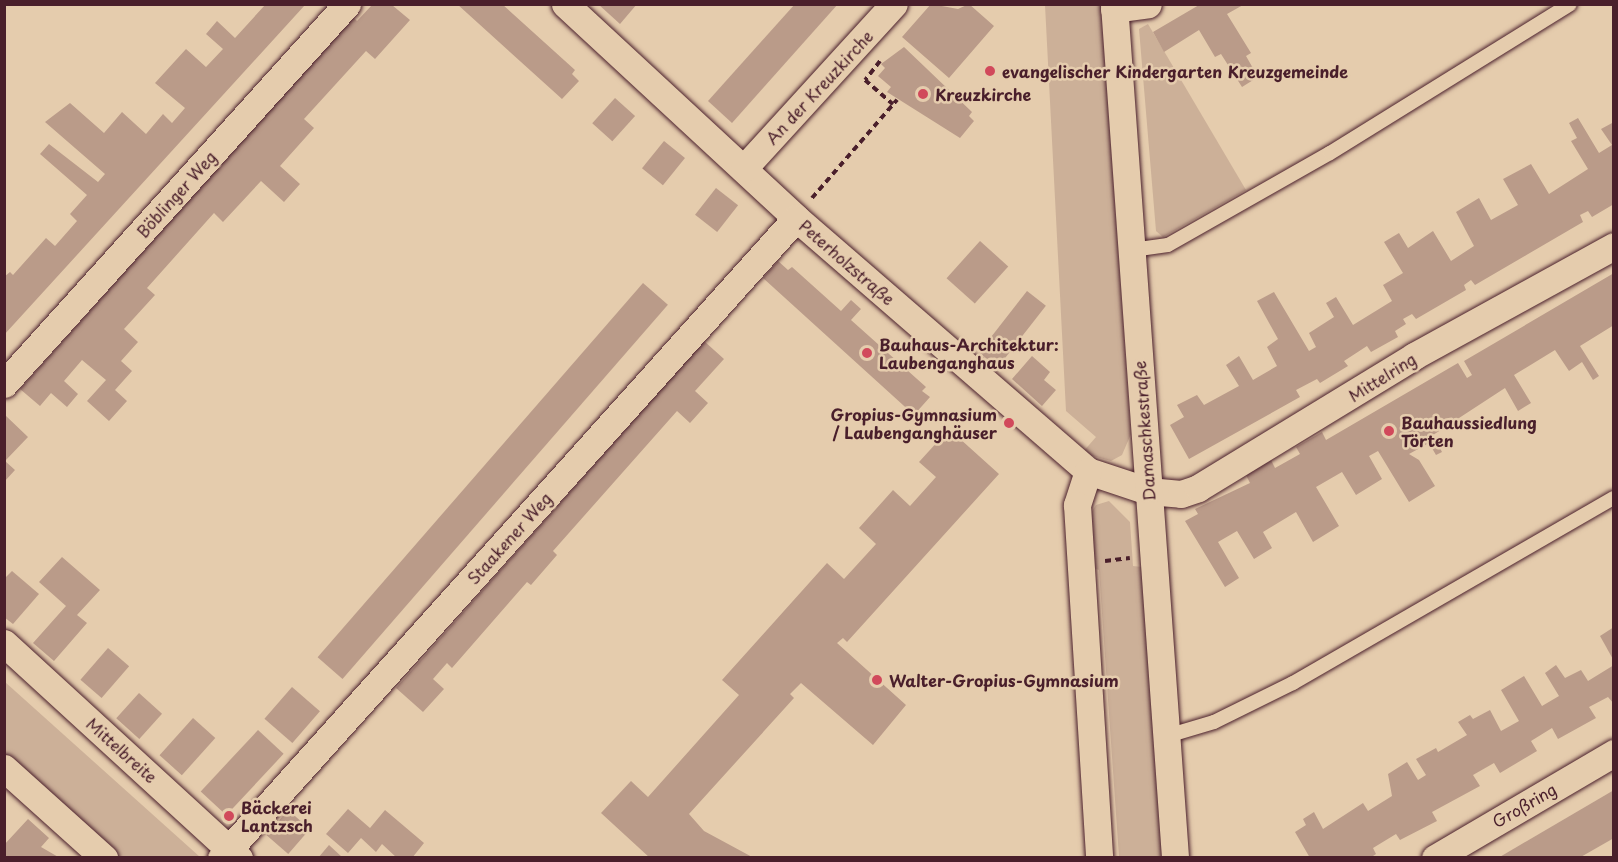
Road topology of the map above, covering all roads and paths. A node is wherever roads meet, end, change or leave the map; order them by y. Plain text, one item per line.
1 (347, 4) edge
2 (894, 4) edge
3 (1148, 4) edge
4 (1570, 4) edge
5 (569, 6) edge
6 (1114, 7) edge
7 (867, 34) junction
8 (897, 100) dead end
9 (893, 104) junction
10 (744, 168) junction
11 (796, 218) junction
12 (1614, 246) edge
13 (1132, 250) junction
14 (4, 384) edge
15 (1088, 471) junction
16 (1148, 491) junction
17 (1614, 498) edge
18 (1152, 555) junction
19 (1080, 564) junction
20 (4, 643) edge
21 (1167, 736) junction
22 (1614, 753) edge
23 (4, 768) edge
24 (230, 855) edge
25 (104, 858) edge
26 (1099, 858) edge
27 (1175, 858) edge
28 (1436, 858) edge

1 - 14 street, Böblinger Weg
2 - 7 street, An der Kreuzkirche
3 - 6 street
4 - 13 lane
5 - 10 street, Peterholzstraße
6 - 13 street, Damaschkestraße
7 - 9 path
7 - 10 street, An der Kreuzkirche
8 - 9 path
9 - 11 path
10 - 11 street, Peterholzstraße
11 - 15 street, Peterholzstraße
11 - 24 street, Staakener Weg
12 - 16 street, Mittelring
13 - 16 street, Damaschkestraße
15 - 16 street, Peterholzstraße
15 - 19 street
16 - 18 street, Damaschkestraße
17 - 21 lane
18 - 19 path
18 - 21 street, Damaschkestraße
19 - 26 street
20 - 24 street, Mittelbreite
21 - 27 street, Damaschkestraße
22 - 28 street, Großring
23 - 25 street

